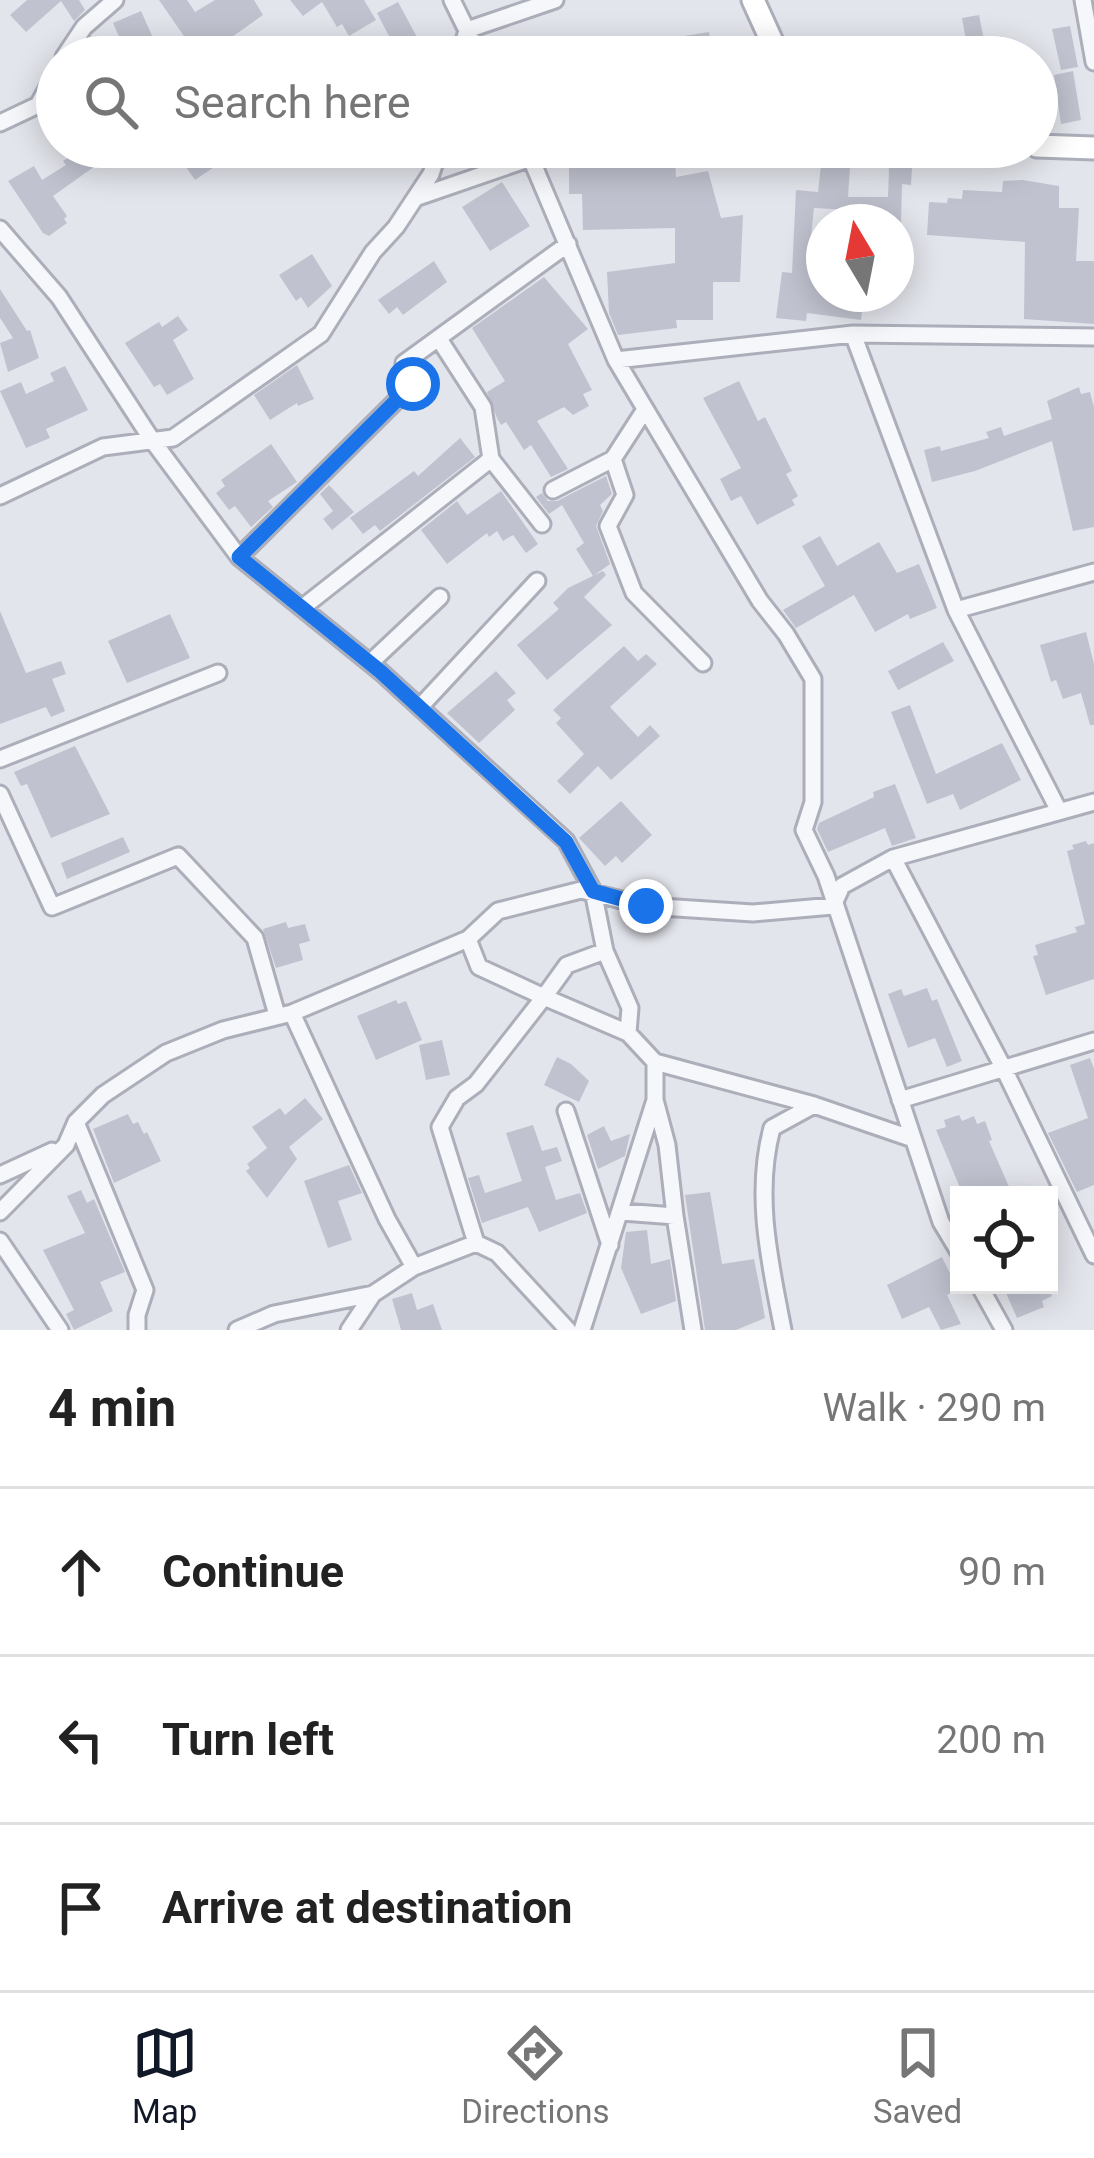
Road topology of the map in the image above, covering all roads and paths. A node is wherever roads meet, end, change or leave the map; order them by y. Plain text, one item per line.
1 (452, 0) edge
2 (555, 0) edge
3 (752, 0) edge
4 (1083, 0) edge
5 (108, 2) edge
6 (467, 30) junction
7 (78, 36) edge
8 (465, 36) edge
9 (470, 36) edge
10 (769, 36) edge
11 (1094, 62) edge
12 (36, 107) edge
13 (0, 123) edge
14 (1058, 147) edge
15 (1094, 148) edge
16 (432, 168) edge
17 (489, 168) edge
18 (535, 168) edge
19 (415, 198) junction
20 (0, 229) edge
21 (568, 244) junction
22 (853, 334) junction
23 (1094, 338) edge
24 (439, 339) junction
25 (616, 360) junction
26 (644, 411) junction
27 (152, 440) junction
28 (491, 459) junction
29 (613, 459) junction
30 (553, 490) dead end
31 (2, 493) edge
32 (542, 524) dead end
33 (239, 557) junction
34 (1094, 572) edge
35 (537, 581) dead end
36 (440, 597) dead end
37 (302, 608) junction
38 (956, 610) junction
39 (370, 663) junction
40 (703, 663) dead end
41 (218, 673) dead end
42 (420, 707) junction
43 (0, 759) edge
44 (0, 794) edge
45 (1094, 802) edge
46 (1059, 812) junction
47 (893, 858) junction
48 (593, 891) junction
49 (833, 906) junction
50 (469, 939) junction
51 (605, 952) junction
52 (544, 997) junction
53 (284, 1014) junction
54 (628, 1034) junction
55 (1094, 1041) edge
56 (655, 1062) junction
57 (1004, 1069) junction
58 (655, 1100) junction
59 (900, 1100) junction
60 (814, 1105) junction
61 (566, 1111) dead end
62 (76, 1122) junction
63 (913, 1139) junction
64 (66, 1145) junction
65 (0, 1175) edge
66 (0, 1212) edge
67 (622, 1212) junction
68 (675, 1216) junction
69 (950, 1237) edge
70 (0, 1241) edge
71 (476, 1243) junction
72 (611, 1248) junction
73 (1094, 1255) edge
74 (414, 1267) junction
75 (373, 1294) junction
76 (984, 1294) edge
77 (60, 1330) edge
78 (137, 1330) edge
79 (237, 1330) edge
80 (349, 1330) edge
81 (568, 1330) edge
82 (582, 1330) edge
83 (693, 1330) edge
84 (783, 1330) edge
85 (1004, 1330) edge

1 - 6 street
2 - 6 street
3 - 10 street
4 - 11 street
5 - 7 street
6 - 8 street
6 - 9 street
12 - 13 street
14 - 15 street
16 - 19 street
17 - 19 street
18 - 21 street
19 - 27 street
20 - 27 street
21 - 24 street
21 - 25 street
22 - 23 street
22 - 25 street
22 - 38 street
24 - 28 street
24 - 33 street
25 - 26 street
26 - 29 street
26 - 49 street
27 - 31 street
27 - 33 street
28 - 32 street
28 - 37 street
29 - 30 street
29 - 40 street
33 - 37 street
34 - 38 street
35 - 42 street
36 - 39 street
37 - 39 street
38 - 46 street
39 - 42 street
41 - 43 street
42 - 48 street
44 - 53 street
45 - 46 street
46 - 47 street
47 - 49 street
47 - 57 street
48 - 49 street
48 - 50 street
48 - 51 street
49 - 59 street
50 - 52 street
50 - 53 street
51 - 52 street
51 - 54 street
52 - 54 street
52 - 71 street
53 - 62 street
53 - 74 street
54 - 56 street
55 - 57 street
56 - 58 street
56 - 60 street
57 - 59 street
57 - 73 street
58 - 67 street
58 - 68 street
59 - 63 street
60 - 63 street
60 - 84 street
61 - 72 street
62 - 64 street
62 - 78 street
63 - 69 street
64 - 65 street
64 - 66 street
67 - 68 street
67 - 72 street
68 - 83 street
70 - 77 street
71 - 74 street
71 - 81 street
72 - 82 street
74 - 75 street
75 - 79 street
75 - 80 street
76 - 85 street

